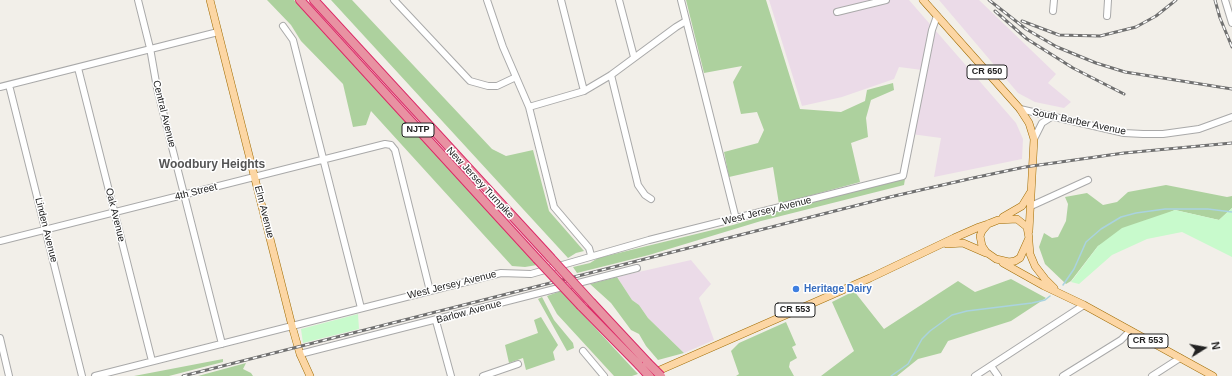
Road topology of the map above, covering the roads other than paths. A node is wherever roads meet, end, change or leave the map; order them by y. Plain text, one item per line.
1 (138, 0) edge
2 (210, 0) edge
3 (300, 0) edge
4 (314, 0) edge
5 (394, 0) edge
6 (487, 0) edge
7 (561, 0) edge
8 (619, 0) edge
9 (681, 0) edge
10 (886, 0) edge
11 (923, 0) edge
12 (1054, 0) edge
13 (1108, 0) edge
14 (1225, 0) edge
15 (1053, 11) dead end
16 (837, 12) dead end
17 (937, 16) junction
18 (1107, 16) dead end
19 (686, 21) junction
20 (1232, 23) edge
21 (283, 26) dead end
22 (218, 32) junction
23 (150, 48) junction
24 (634, 57) junction
25 (78, 68) junction
26 (611, 75) junction
27 (516, 77) junction
28 (9, 85) junction
29 (0, 87) edge
30 (584, 92) junction
31 (529, 107) junction
32 (1020, 109) junction
33 (1053, 116) junction
34 (1232, 117) edge
35 (1034, 139) junction
36 (324, 160) junction
37 (255, 177) junction
38 (1088, 180) dead end
39 (1032, 188) junction
40 (184, 195) junction
41 (651, 199) dead end
42 (1031, 206) junction
43 (114, 212) junction
44 (736, 219) junction
45 (998, 220) junction
46 (988, 224) junction
47 (46, 230) junction
48 (1028, 236) junction
49 (0, 241) edge
50 (945, 244) junction
51 (591, 255) junction
52 (993, 257) junction
53 (637, 268) dead end
54 (430, 291) junction
55 (1063, 295) junction
56 (1084, 305) junction
57 (361, 308) junction
58 (436, 321) junction
59 (292, 326) junction
60 (1130, 331) junction
61 (0, 338) edge
62 (222, 344) junction
63 (583, 351) dead end
64 (300, 354) junction
65 (1180, 358) junction
66 (152, 361) junction
67 (518, 364) dead end
68 (991, 366) junction
69 (9, 376) edge
70 (82, 376) edge
71 (95, 376) edge
72 (310, 376) edge
73 (451, 376) edge
74 (484, 376) edge
75 (604, 376) edge
76 (646, 376) edge
77 (649, 376) edge
78 (661, 376) edge
79 (975, 376) edge
80 (998, 376) edge
81 (1063, 376) edge
82 (1152, 376) edge
83 (1213, 376) edge

1 - 23 street, Central Avenue
2 - 22 main road, Elm Avenue
3 - 77 highway, New Jersey Turnpike / NJTP, bridge
4 - 78 highway, New Jersey Turnpike / NJTP, bridge
5 - 27 street
6 - 27 street
7 - 30 street
8 - 24 street
9 - 19 street
10 - 16 street
11 - 17 main road, CR 650
12 - 15 street
13 - 18 street
14 - 20 street
17 - 32 main road, CR 650
17 - 44 street, West Jersey Avenue
19 - 24 street
19 - 44 street
21 - 36 street
22 - 23 street
22 - 37 main road, Elm Avenue
23 - 25 street
23 - 40 street, Central Avenue
24 - 26 street
25 - 28 street
25 - 43 street, Oak Avenue
26 - 30 street
26 - 41 street
27 - 31 street
28 - 29 street
28 - 47 street, Linden Avenue
30 - 31 street
31 - 51 street
32 - 33 street, South Barber Avenue
32 - 35 main road, CR 650
33 - 34 street, South Barber Avenue
33 - 35 street
35 - 39 main road, CR 650
36 - 37 street, 4th Street
36 - 54 street, 4th Street
36 - 57 street
37 - 40 street, 4th Street
37 - 59 main road, Elm Avenue
38 - 42 street
39 - 42 main road, CR 650
39 - 45 main road, CR 650
40 - 43 street, 4th Street
40 - 62 street, Central Avenue
42 - 48 main road, CR 650
43 - 47 street, 4th Street
43 - 66 street, Oak Avenue
44 - 51 street, West Jersey Avenue
45 - 46 main road
45 - 48 main road
46 - 50 main road, CR 553
46 - 52 main road
47 - 49 street, 4th Street
47 - 70 street, Linden Avenue
48 - 52 main road
48 - 55 main road, CR 553
50 - 52 main road, CR 553
50 - 76 main road, CR 553
51 - 54 street, West Jersey Avenue
52 - 55 main road, CR 553
53 - 58 street, Barlow Avenue
54 - 57 street, West Jersey Avenue
55 - 56 main road, CR 553
56 - 60 main road, CR 553
56 - 68 street
57 - 59 street, West Jersey Avenue
58 - 64 street, Barlow Avenue
58 - 73 street
59 - 62 street, West Jersey Avenue
59 - 64 main road, Elm Avenue
60 - 65 main road, CR 553
60 - 81 street
61 - 69 street
62 - 66 street, West Jersey Avenue
63 - 75 street
64 - 72 main road, Elm Avenue
65 - 82 street
65 - 83 main road, CR 553
66 - 71 street, West Jersey Avenue
67 - 74 street
68 - 79 street
68 - 80 street

